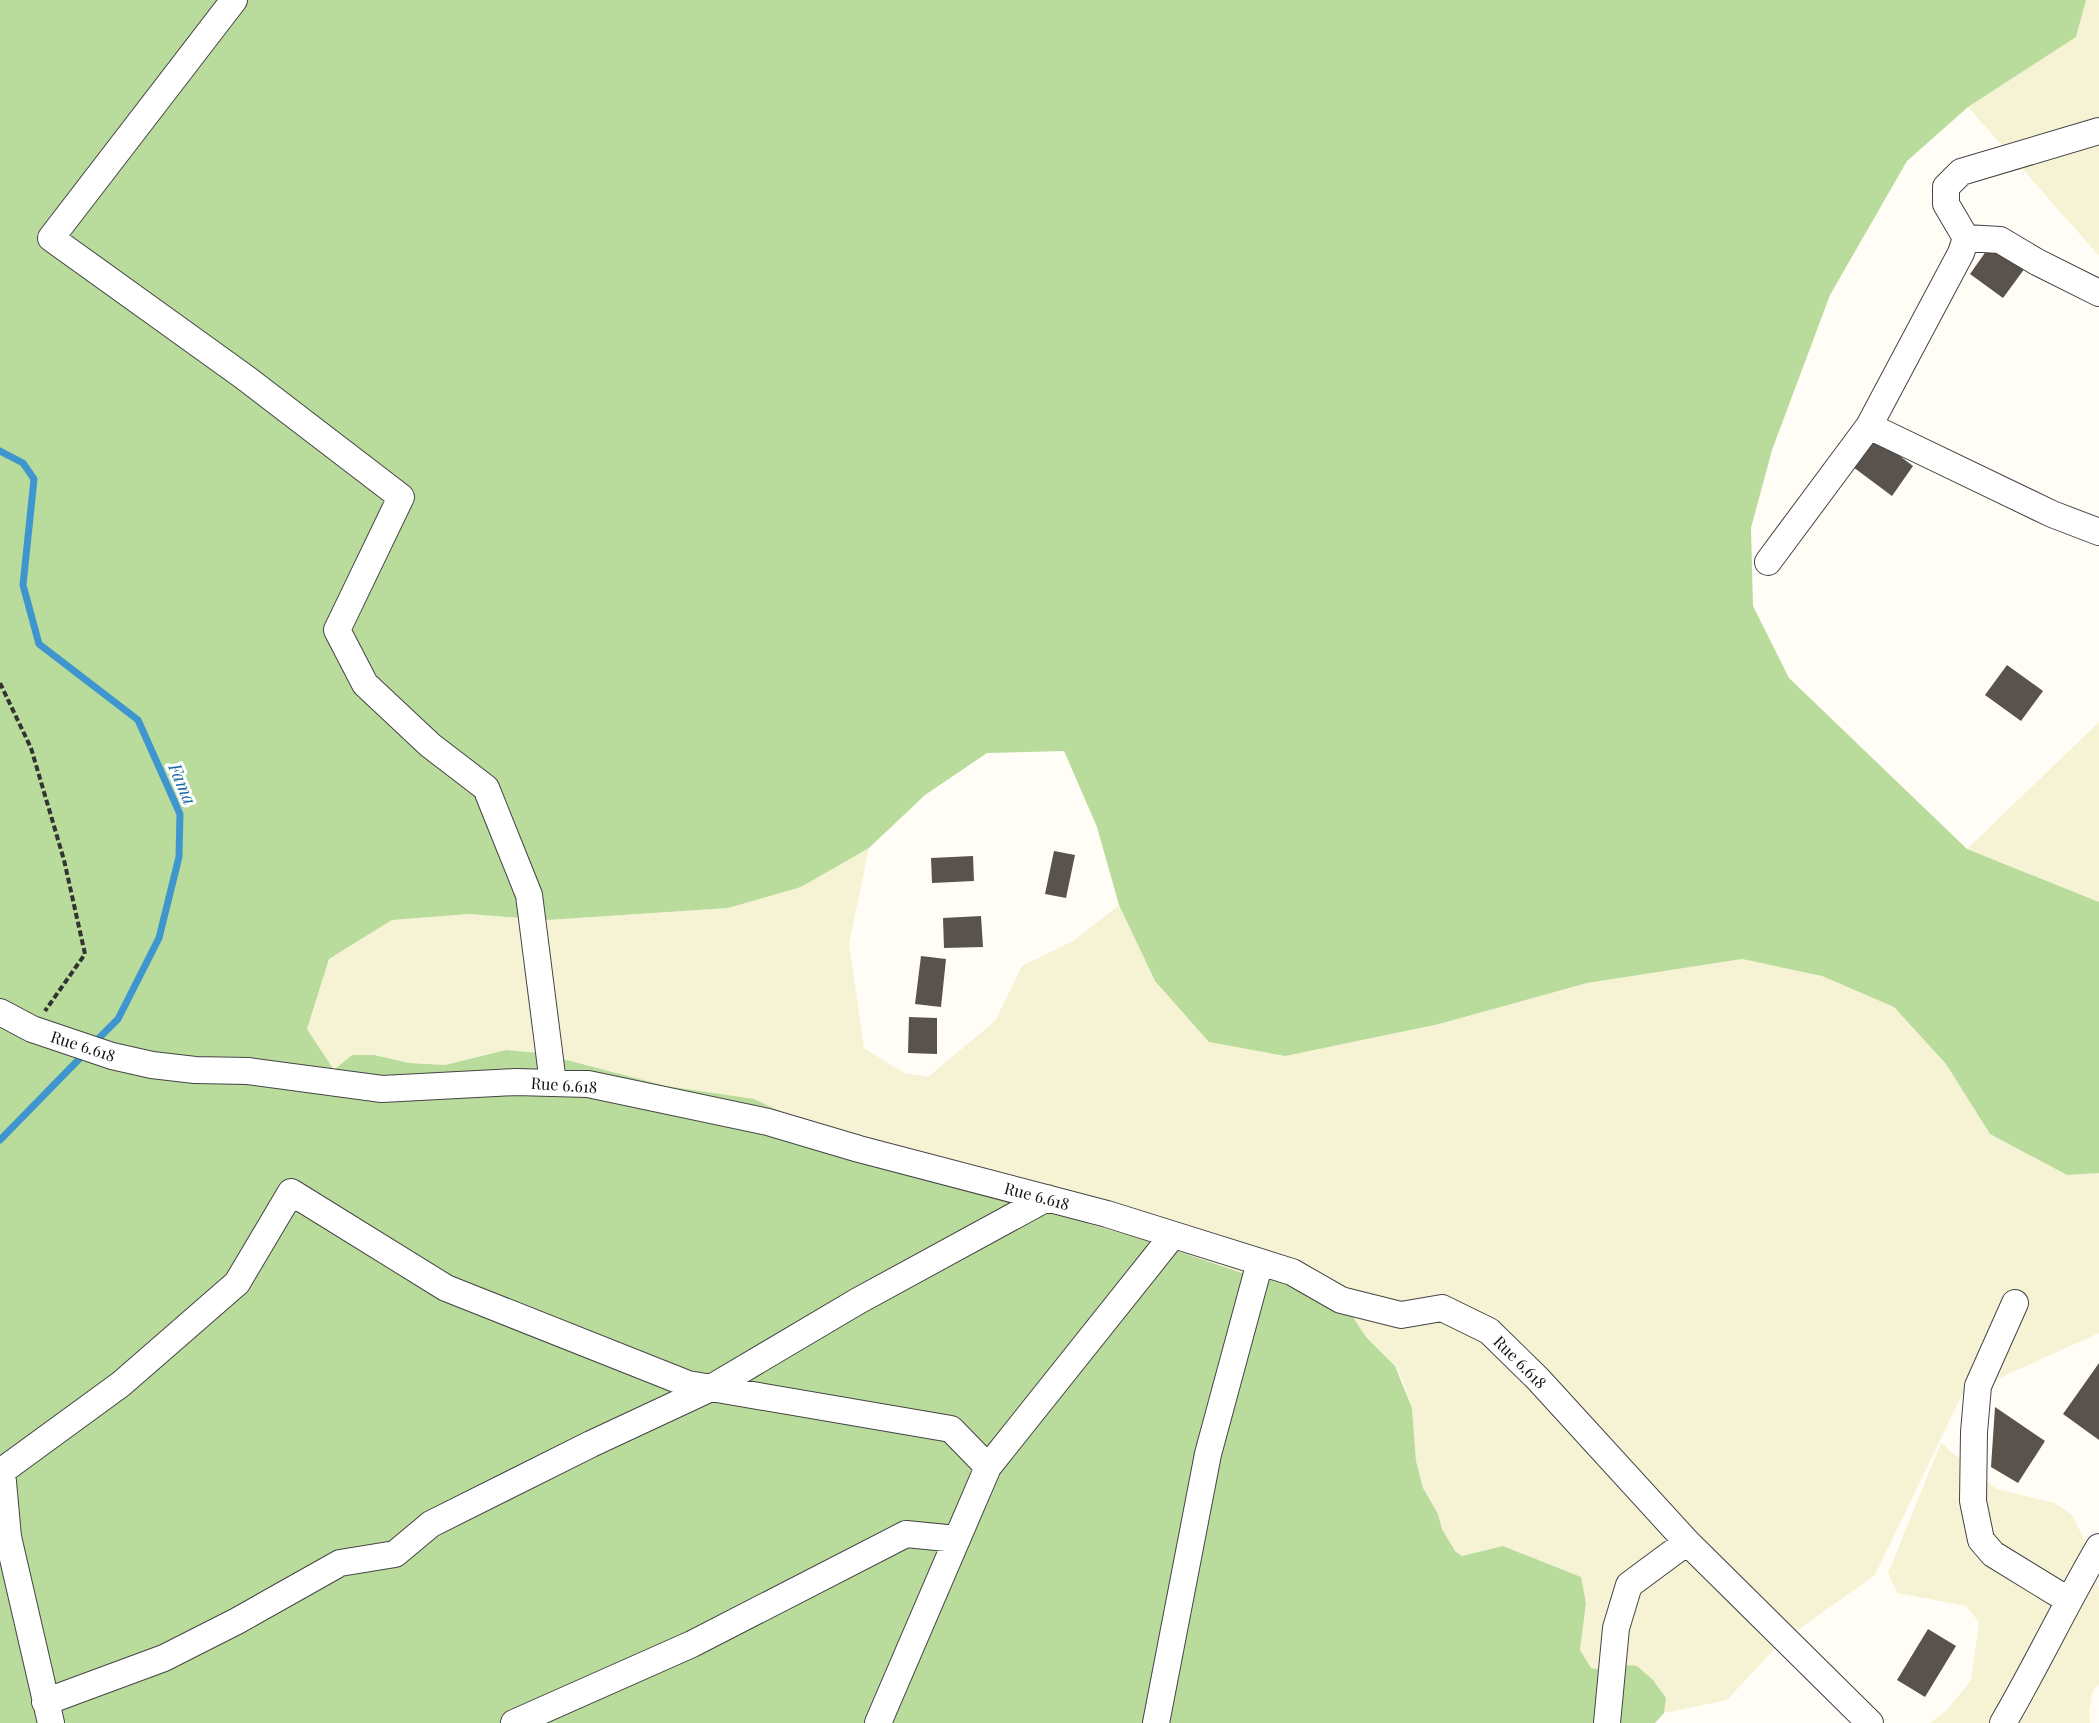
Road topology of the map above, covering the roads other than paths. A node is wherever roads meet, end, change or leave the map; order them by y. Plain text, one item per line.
1 (234, 0) edge
2 (2099, 131) edge
3 (1966, 238) junction
4 (2099, 293) edge
5 (1869, 426) junction
6 (2099, 532) edge
7 (1768, 562) dead end
8 (0, 1012) edge
9 (553, 1083) junction
10 (1047, 1198) junction
11 (1173, 1235) junction
12 (1260, 1262) junction
13 (2015, 1303) dead end
14 (711, 1388) junction
15 (988, 1467) junction
16 (957, 1539) junction
17 (1687, 1542) junction
18 (2099, 1547) edge
19 (2068, 1600) junction
20 (48, 1712) edge
21 (514, 1723) edge
22 (878, 1723) edge
23 (1156, 1723) edge
24 (1607, 1723) edge
25 (1870, 1723) edge
26 (2003, 1723) edge

1 - 9 street
2 - 3 street
3 - 4 street
3 - 5 street
5 - 6 street
5 - 7 street
8 - 9 street, Rue 6.618
9 - 10 street, Rue 6.618
10 - 11 street, Rue 6.618
10 - 14 street
11 - 12 street, Rue 6.618
11 - 15 street
12 - 17 street, Rue 6.618
12 - 23 street
13 - 19 street
14 - 15 street
14 - 20 street
14 - 20 street
15 - 16 street
16 - 21 street
16 - 22 street
17 - 24 street
17 - 25 street, Rue 6.618
18 - 19 street
19 - 26 street

